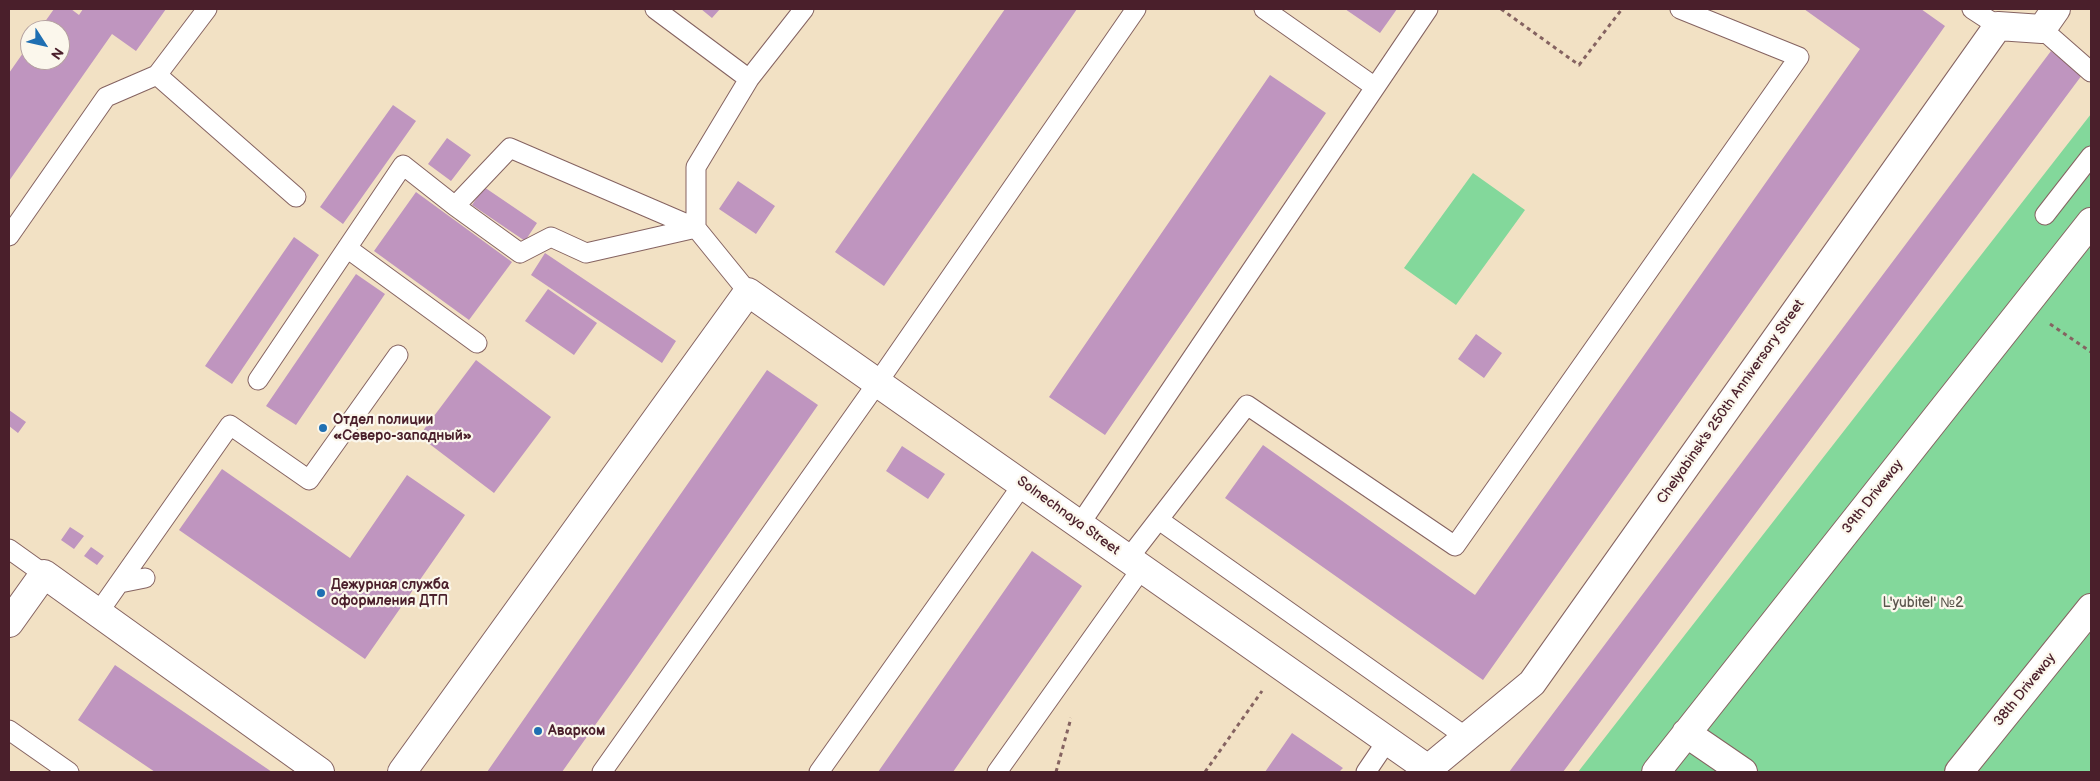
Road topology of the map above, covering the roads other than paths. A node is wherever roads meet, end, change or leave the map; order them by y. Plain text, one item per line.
1 (207, 9) edge
2 (655, 9) edge
3 (804, 9) edge
4 (1136, 9) edge
5 (1264, 9) edge
6 (1428, 9) edge
7 (1680, 9) edge
8 (1972, 9) edge
9 (2049, 19) edge
10 (1998, 26) junction
11 (2091, 72) edge
12 (157, 75) junction
13 (749, 79) junction
14 (1375, 86) junction
15 (2091, 156) edge
16 (296, 196) dead end
17 (455, 206) junction
18 (2045, 215) dead end
19 (2091, 222) edge
20 (696, 228) junction
21 (9, 236) edge
22 (347, 248) junction
23 (748, 292) junction
24 (477, 343) dead end
25 (398, 355) dead end
26 (258, 380) dead end
27 (878, 382) junction
28 (1022, 484) junction
29 (1159, 520) junction
30 (1080, 524) junction
31 (9, 549) edge
32 (1135, 564) junction
33 (44, 574) junction
34 (145, 578) dead end
35 (120, 583) junction
36 (2091, 608) edge
37 (98, 613) junction
38 (9, 622) edge
39 (9, 730) edge
40 (1686, 733) junction
41 (1466, 737) junction
42 (1387, 741) junction
43 (69, 772) edge
44 (320, 772) edge
45 (402, 772) edge
46 (602, 772) edge
47 (819, 772) edge
48 (997, 772) edge
49 (1366, 772) edge
50 (1656, 772) edge
51 (1743, 772) edge
52 (1959, 772) edge

1 - 12 lane
2 - 13 lane
3 - 13 lane
4 - 27 lane
5 - 14 lane
6 - 14 lane
7 - 29 lane
8 - 10 lane
9 - 10 street
9 - 11 lane
10 - 41 street, Chelyabinsk's 250th Anniversary Street
12 - 16 lane
12 - 21 lane
13 - 20 lane
14 - 30 lane
15 - 18 lane
17 - 20 lane
17 - 20 lane
17 - 22 lane
19 - 40 street, 39th Driveway
20 - 23 lane
22 - 24 lane
22 - 26 lane
23 - 27 street, Solnechnaya Street
23 - 45 street
25 - 35 lane
27 - 28 street, Solnechnaya Street
27 - 46 lane
28 - 30 street, Solnechnaya Street
28 - 47 lane
29 - 32 lane
29 - 41 lane
30 - 32 street, Solnechnaya Street
31 - 33 lane
32 - 42 street, Solnechnaya Street
32 - 48 lane
33 - 37 street
33 - 38 street
34 - 35 lane
35 - 37 lane
36 - 52 street, 38th Driveway
37 - 44 street
39 - 43 lane
40 - 50 street, 39th Driveway
40 - 51 street
41 - 42 street, Chelyabinsk's 250th Anniversary Street
42 - 49 lane

